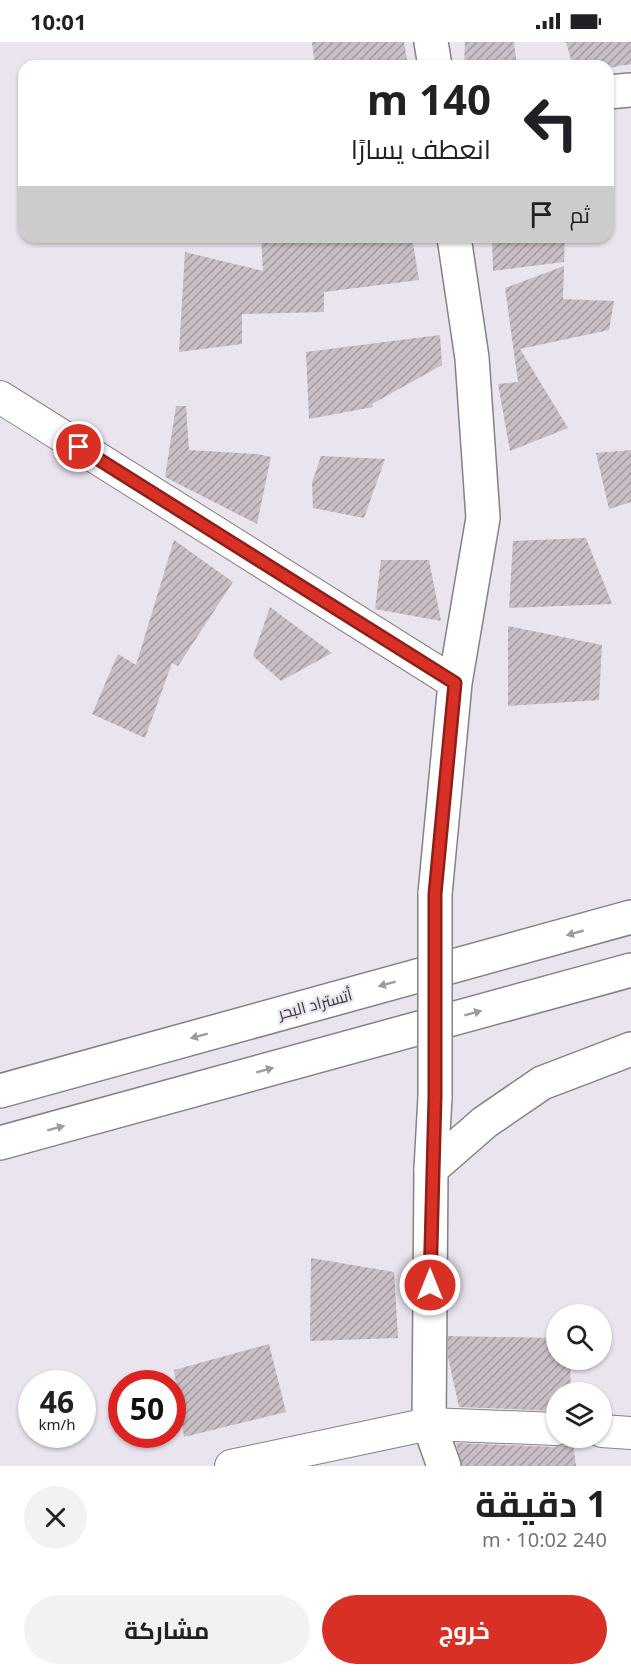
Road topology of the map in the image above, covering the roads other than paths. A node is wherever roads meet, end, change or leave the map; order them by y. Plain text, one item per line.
1 (431, 42) edge
2 (434, 60) edge
3 (631, 90) edge
4 (614, 91) edge
5 (455, 243) edge
6 (0, 397) edge
7 (455, 683) junction
8 (631, 917) edge
9 (631, 970) edge
10 (631, 1049) edge
11 (0, 1091) edge
12 (0, 1143) edge
13 (431, 1169) junction
14 (429, 1424) junction
15 (546, 1430) edge
16 (612, 1432) edge
17 (631, 1433) edge
18 (320, 1456) edge
19 (231, 1466) edge
20 (444, 1466) edge

1 - 2 main road
3 - 4 main road
5 - 7 main road
6 - 7 street
7 - 13 main road, bridge
8 -> 11 main road, أتستراد البحر
12 -> 9 main road
10 - 13 main road
13 - 14 main road
14 - 15 street
14 - 18 street
14 - 20 main road
16 - 17 street
18 - 19 street

